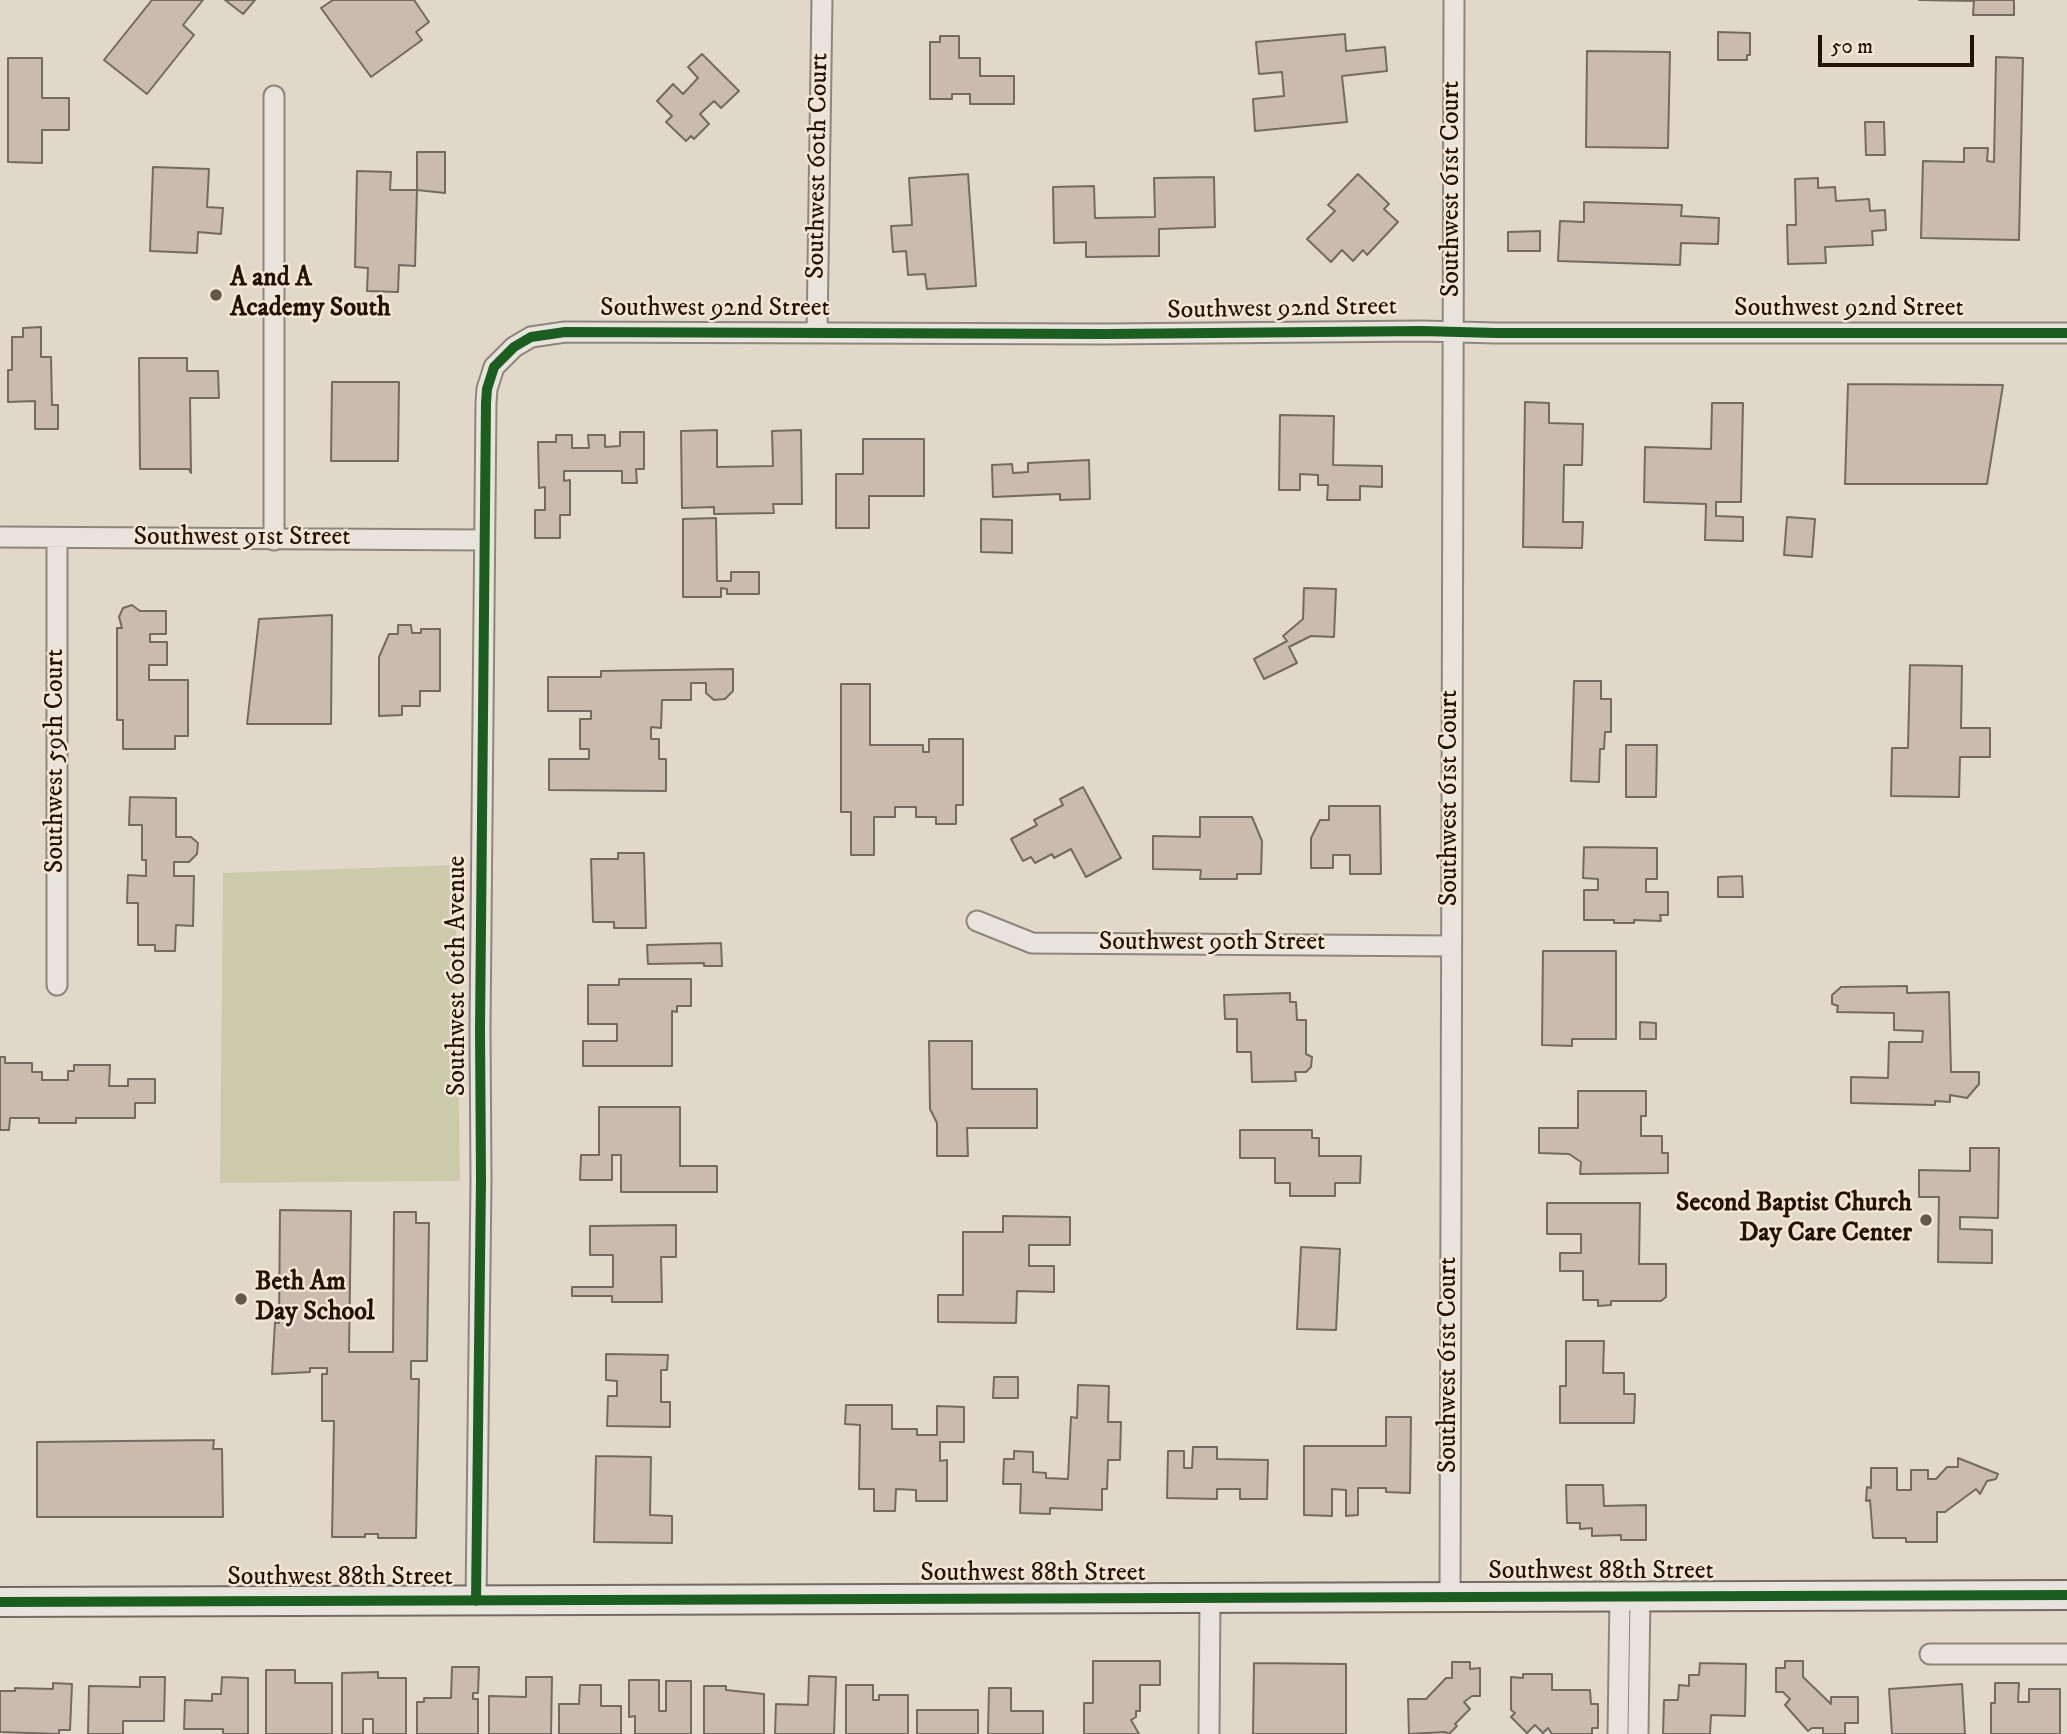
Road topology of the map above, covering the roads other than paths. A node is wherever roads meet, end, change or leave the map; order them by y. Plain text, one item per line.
1 (822, 0) edge
2 (1454, 0) edge
3 (274, 96) dead end
4 (1452, 332) junction
5 (817, 333) junction
6 (2067, 333) edge
7 (504, 357) joint
8 (0, 537) edge
9 (57, 538) junction
10 (274, 540) junction
11 (484, 540) junction
12 (977, 921) dead end
13 (1451, 946) junction
14 (57, 985) dead end
15 (1450, 1595) junction
16 (2067, 1595) edge
17 (1630, 1596) junction
18 (1210, 1597) junction
19 (476, 1601) junction
20 (0, 1602) edge
21 (1930, 1654) dead end
22 (2067, 1654) edge
23 (1209, 1734) edge
24 (1618, 1734) edge
25 (1638, 1734) edge

1 - 5 street, Southwest 60th Court
2 - 4 street, Southwest 61st Court
3 - 10 street
4 - 5 street, Southwest 92nd Street
4 - 6 street, Southwest 92nd Street
4 - 13 street, Southwest 61st Court
5 - 7 street, Southwest 92nd Street
7 - 11 street, Southwest 60th Avenue
8 - 9 street, Southwest 91st Street
9 - 10 street, Southwest 91st Street
9 - 14 street, Southwest 59th Court
10 - 11 street, Southwest 91st Street
11 - 19 street, Southwest 60th Avenue
12 - 13 street, Southwest 90th Street
13 - 15 street, Southwest 61st Court
15 - 17 street, Southwest 88th Street
15 - 18 street, Southwest 88th Street
16 - 17 street, Southwest 88th Street
17 - 24 street
17 - 25 street
18 - 19 street, Southwest 88th Street
18 - 23 street
19 - 20 street, Southwest 88th Street
21 - 22 street

